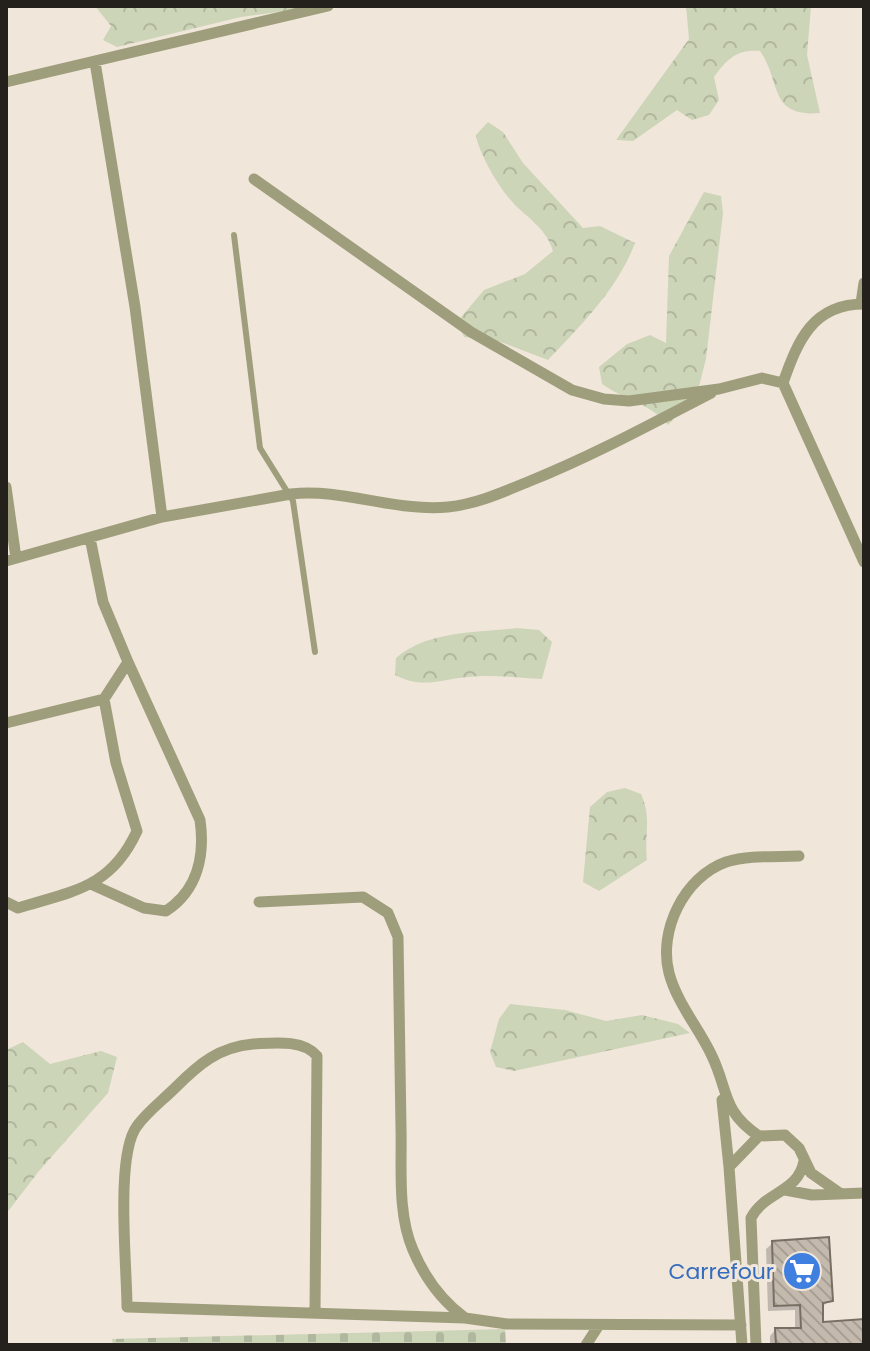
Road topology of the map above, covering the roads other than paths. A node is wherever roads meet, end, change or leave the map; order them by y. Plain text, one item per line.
1 (328, 6) edge
2 (95, 62) junction
3 (6, 82) edge
4 (254, 179) dead end
5 (234, 235) dead end
6 (864, 283) edge
7 (862, 303) edge
8 (783, 383) junction
9 (719, 389) junction
10 (6, 487) edge
11 (291, 494) junction
12 (162, 517) junction
13 (90, 538) junction
14 (11, 559) edge
15 (864, 562) edge
16 (315, 652) dead end
17 (128, 662) junction
18 (104, 699) junction
19 (6, 723) edge
20 (799, 856) dead end
21 (93, 885) junction
22 (259, 902) dead end
23 (7, 905) edge
24 (721, 1084) junction
25 (759, 1136) junction
26 (804, 1161) junction
27 (729, 1167) junction
28 (785, 1190) junction
29 (864, 1193) edge
30 (841, 1194) junction
31 (315, 1313) junction
32 (465, 1318) junction
33 (599, 1325) junction
34 (741, 1325) junction
35 (586, 1345) edge
36 (742, 1345) edge
37 (756, 1345) edge

1 - 2 street
2 - 3 street
2 - 12 street
4 - 9 street
5 - 11 lane
6 - 7 street
7 - 8 street
8 - 9 street
8 - 15 street
9 - 11 street
10 - 14 street
11 - 12 street
11 - 16 lane
12 - 13 street
13 - 14 street
13 - 17 street
17 - 18 street
17 - 21 street
18 - 19 street
18 - 21 street
20 - 24 street
21 - 23 street
22 - 32 street
24 - 25 street
24 - 27 street
25 - 26 street
25 - 27 street
26 - 28 street
26 - 30 street
27 - 34 street
28 - 30 street
28 - 37 street
29 - 30 street
31 - 31 street
31 - 32 street
32 - 33 street
33 - 34 street
33 - 35 street
34 - 36 street

